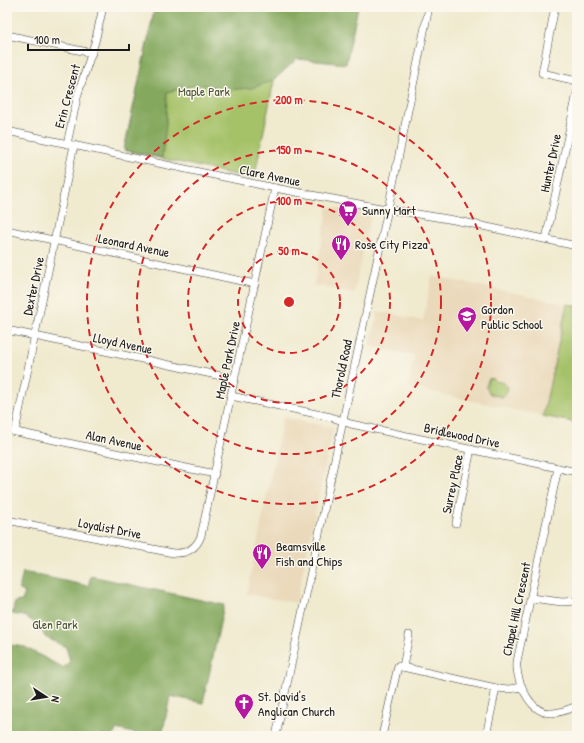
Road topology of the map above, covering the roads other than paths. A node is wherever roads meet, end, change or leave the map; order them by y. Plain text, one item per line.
1 (103, 7) edge
2 (429, 7) edge
3 (555, 7) edge
4 (7, 34) edge
5 (92, 53) junction
6 (577, 81) edge
7 (577, 93) edge
8 (7, 131) edge
9 (71, 145) junction
10 (275, 188) junction
11 (388, 209) junction
12 (7, 230) edge
13 (55, 239) junction
14 (546, 239) junction
15 (577, 246) edge
16 (255, 284) junction
17 (7, 330) edge
18 (35, 336) junction
19 (235, 379) junction
20 (231, 396) junction
21 (343, 421) junction
22 (7, 430) edge
23 (15, 432) junction
24 (471, 449) junction
25 (558, 468) junction
26 (577, 472) edge
27 (215, 474) junction
28 (7, 520) edge
29 (456, 523) dead end
30 (201, 536) joint
31 (530, 598) junction
32 (577, 601) edge
33 (410, 636) dead end
34 (403, 667) junction
35 (522, 687) junction
36 (496, 688) junction
37 (577, 706) edge
38 (276, 736) edge
39 (382, 736) edge
40 (486, 736) edge

1 - 5 street, Erin Crescent
2 - 11 street, Thorold Road
3 - 6 street
4 - 5 street
5 - 9 street, Erin Crescent
7 - 14 street, Hunter Drive
8 - 9 street, Clare Avenue
9 - 10 street, Clare Avenue
9 - 13 street, Dexter Drive
10 - 11 street, Clare Avenue
10 - 16 street, Maple Park Drive
11 - 14 street, Clare Avenue
11 - 21 street, Thorold Road
12 - 13 street, Leonard Avenue
13 - 16 street, Leonard Avenue
13 - 18 street, Dexter Drive
14 - 15 street, Clare Avenue
16 - 19 street, Maple Park Drive
17 - 18 street, Lloyd Avenue
18 - 19 street, Lloyd Avenue
18 - 23 street, Dexter Drive
19 - 20 street, Maple Park Drive
20 - 21 street
20 - 27 street, Maple Park Drive
21 - 24 street, Bridlewood Drive
21 - 38 street, Thorold Road
22 - 23 street, Alan Avenue
23 - 27 street, Alan Avenue
24 - 25 street, Bridlewood Drive
24 - 29 street, Surrey Place
25 - 26 street, Bridlewood Drive
25 - 31 street, Chapel Hill Crescent
27 - 30 street, Maple Park Drive
28 - 30 street, Loyalist Drive
31 - 32 street
31 - 35 street, Chapel Hill Crescent
33 - 34 street
34 - 36 street
34 - 39 street
35 - 36 street
35 - 37 street, Chapel Hill Crescent
36 - 40 street

